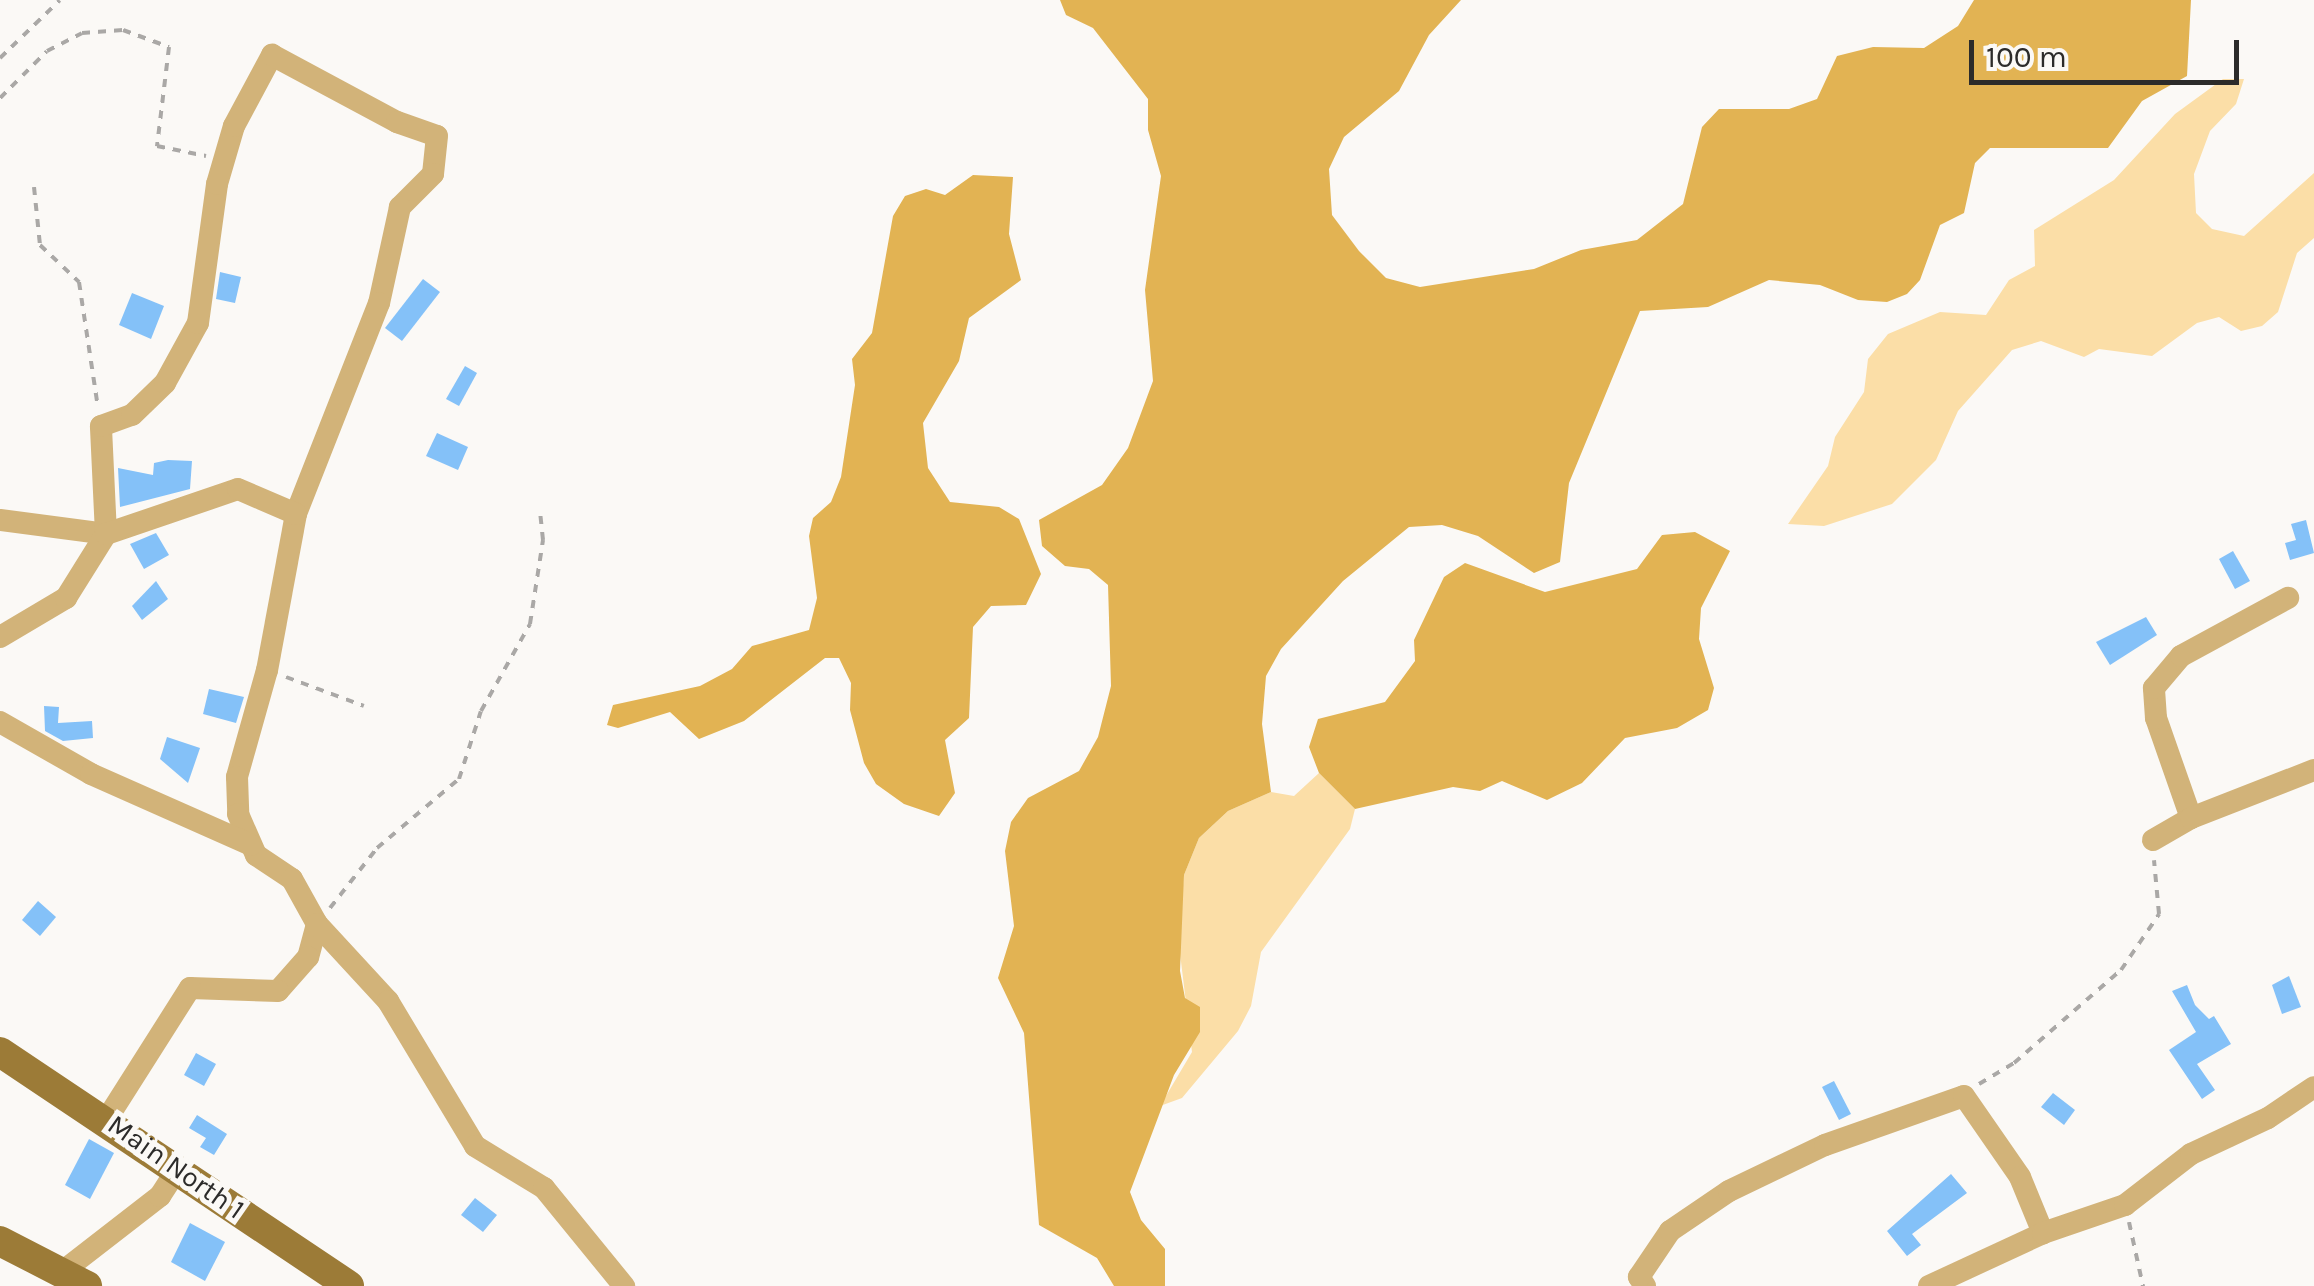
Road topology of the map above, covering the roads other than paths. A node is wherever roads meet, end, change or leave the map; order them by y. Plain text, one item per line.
1 (296, 514) junction
2 (0, 520) edge
3 (106, 534) junction
4 (2288, 598) dead end
5 (0, 637) edge
6 (0, 722) edge
7 (2314, 770) edge
8 (2191, 818) junction
9 (2153, 840) road end
10 (251, 845) junction
11 (317, 924) junction
12 (0, 1052) edge
13 (2314, 1087) edge
14 (107, 1120) junction
15 (177, 1170) junction
16 (2044, 1233) junction
17 (0, 1241) edge
18 (75, 1279) edge
19 (350, 1286) edge
20 (624, 1286) edge
21 (1645, 1286) edge
22 (1929, 1286) edge

1 - 3 street
1 - 3 street
1 - 10 street
2 - 3 street
3 - 5 street
4 - 8 street
6 - 10 street
7 - 8 street
8 - 9 street
10 - 11 street
11 - 14 street
11 - 20 street
12 - 14 main road, Main North 1
13 - 16 street
14 - 15 main road, Main North 1
15 - 18 street
15 - 19 main road, Main North 1
16 - 21 street
16 - 22 street
17 - 18 main road

